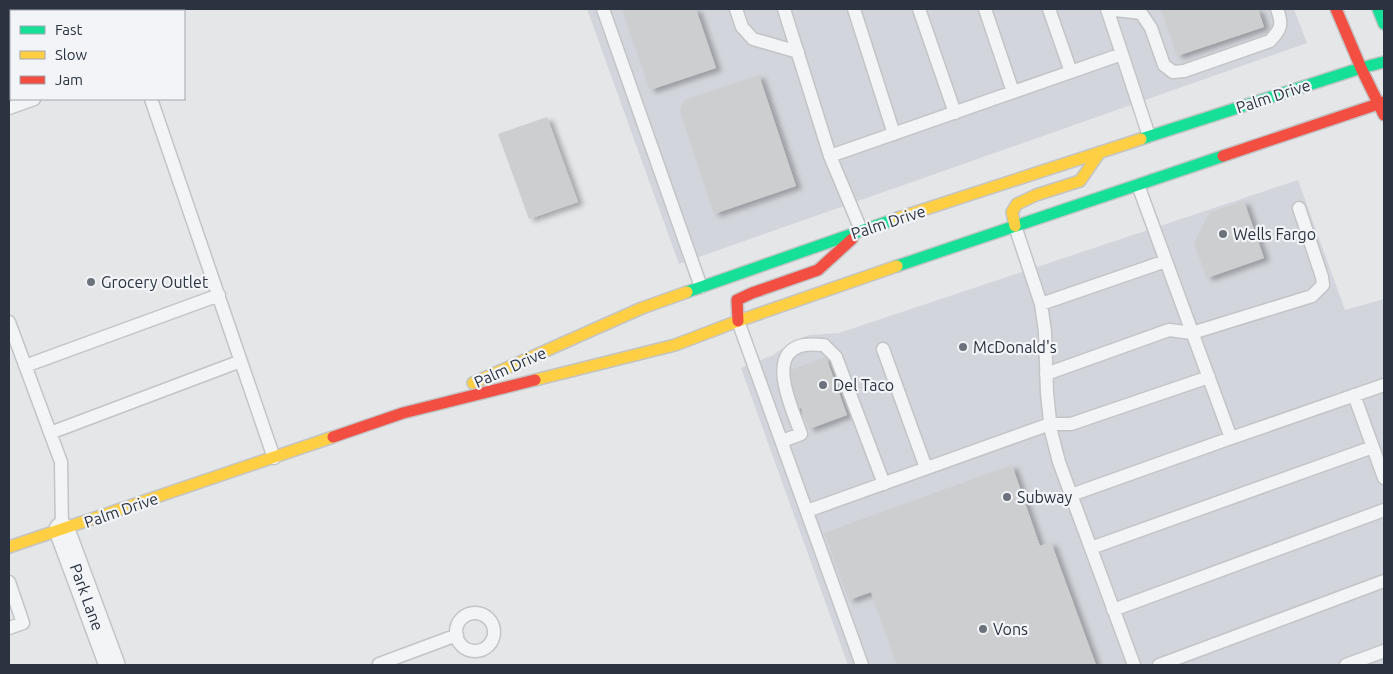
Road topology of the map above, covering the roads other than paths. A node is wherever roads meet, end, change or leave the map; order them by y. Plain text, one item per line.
1 (603, 9) edge
2 (736, 9) edge
3 (784, 9) edge
4 (854, 9) edge
5 (919, 9) edge
6 (985, 9) edge
7 (1049, 9) edge
8 (1107, 9) edge
9 (1277, 9) edge
10 (1336, 9) edge
11 (1378, 9) edge
12 (1384, 24) edge
13 (798, 52) junction
14 (1122, 54) junction
15 (1384, 62) edge
16 (1360, 68) junction
17 (1071, 72) junction
18 (1013, 92) junction
19 (31, 100) edge
20 (151, 100) edge
21 (1382, 103) edge
22 (9, 108) edge
23 (955, 112) junction
24 (1384, 115) edge
25 (894, 134) junction
26 (1149, 136) junction
27 (1100, 152) junction
28 (830, 156) junction
29 (1138, 185) junction
30 (1299, 208) dead end
31 (1015, 226) junction
32 (861, 230) junction
33 (1166, 261) junction
34 (701, 287) junction
35 (219, 295) junction
36 (1041, 304) junction
37 (738, 321) junction
38 (9, 322) edge
39 (1192, 333) junction
40 (883, 349) dead end
41 (241, 361) junction
42 (26, 366) junction
43 (1046, 374) junction
44 (1209, 378) junction
45 (1384, 385) edge
46 (1354, 395) junction
47 (403, 414) junction
48 (1050, 424) junction
49 (50, 433) junction
50 (1231, 438) junction
51 (782, 441) junction
52 (1373, 448) junction
53 (274, 458) junction
54 (926, 468) junction
55 (1384, 478) edge
56 (884, 484) junction
57 (1071, 495) junction
58 (1384, 510) edge
59 (807, 511) junction
60 (62, 530) junction
61 (9, 547) edge
62 (1090, 548) junction
63 (1384, 581) edge
64 (9, 582) edge
65 (1113, 610) junction
66 (9, 628) edge
67 (457, 636) dead end
68 (1384, 651) edge
69 (112, 665) edge
70 (379, 665) edge
71 (862, 665) edge
72 (1134, 665) edge
73 (1159, 665) edge
74 (1346, 665) edge

1 - 34 lane
2 - 13 lane
3 - 13 lane
4 - 25 lane
5 - 23 lane
6 - 18 lane
7 - 17 lane
8 - 9 lane
8 - 14 lane
10 - 16 main road
11 - 12 main road
13 - 28 lane
14 - 17 lane
14 - 26 lane
15 - 16 main road, Palm Drive
16 - 21 main road
16 - 26 main road, Palm Drive
17 - 18 lane
18 - 23 lane
19 - 22 lane
20 - 35 lane
21 - 24 main road
21 - 29 main road, Palm Drive
23 - 25 lane
25 - 28 lane
26 - 27 main road, Palm Drive
27 - 31 main road
27 - 32 main road, Palm Drive
28 - 32 lane
29 - 31 main road, Palm Drive
29 - 33 lane
30 - 39 lane
31 - 36 lane
31 - 37 main road, Palm Drive
32 - 34 main road, Palm Drive
32 - 37 main road
33 - 36 lane
33 - 39 lane
34 - 47 main road, Palm Drive
35 - 41 lane
35 - 42 lane
36 - 43 lane
37 - 47 main road, Palm Drive
37 - 51 lane
38 - 42 lane
39 - 43 lane
39 - 44 lane
40 - 54 lane
41 - 49 lane
41 - 53 lane
42 - 49 lane
43 - 48 lane
44 - 48 lane
44 - 50 lane
45 - 46 lane
46 - 50 lane
46 - 52 lane
47 - 53 main road, Palm Drive
48 - 54 lane
48 - 57 lane
49 - 60 lane
50 - 57 lane
51 - 56 lane
51 - 59 lane
52 - 55 lane
52 - 62 lane
53 - 60 main road, Palm Drive
54 - 56 lane
56 - 59 lane
57 - 62 lane
58 - 65 lane
59 - 71 lane
60 - 61 main road, Palm Drive
60 - 69 street, Park Lane
62 - 65 lane
63 - 73 lane
64 - 66 lane
65 - 72 lane
67 - 70 lane
68 - 74 lane

